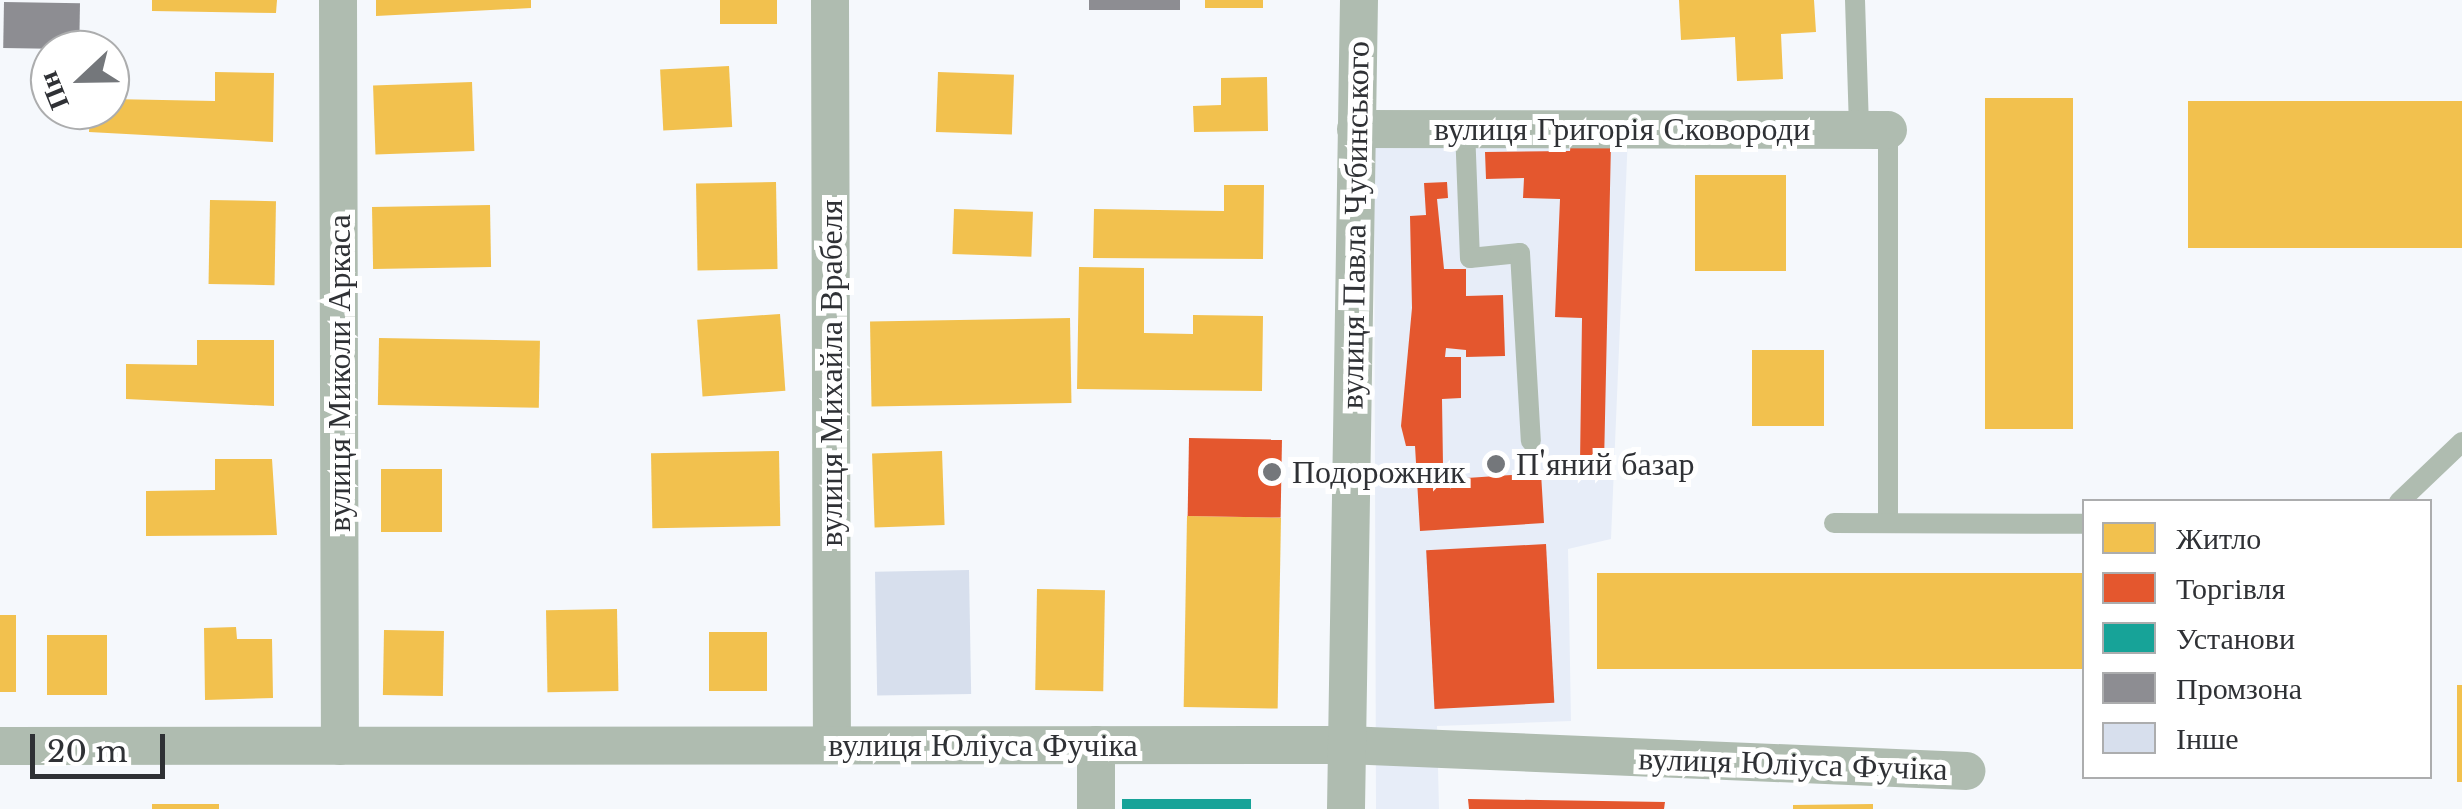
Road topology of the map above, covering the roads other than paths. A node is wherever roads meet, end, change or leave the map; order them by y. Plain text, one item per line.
1 (338, 0) edge
2 (830, 0) edge
3 (1359, 0) edge
4 (1855, 0) edge
5 (1356, 129) junction
6 (1465, 129) junction
7 (1873, 130) junction
8 (1531, 440) dead end
9 (2462, 442) edge
10 (2402, 499) edge
11 (1834, 522) dead end
12 (1888, 522) junction
13 (2082, 524) edge
14 (832, 745) junction
15 (1096, 745) junction
16 (1346, 745) junction
17 (0, 746) edge
18 (340, 746) junction
19 (1966, 771) dead end
20 (1096, 809) edge
21 (1346, 809) edge

1 - 18 street, вулиця Миколи Аркаса
2 - 14 street, вулиця Михайла Врабеля
3 - 5 street, вулиця Павла Чубинського
4 - 7 lane
5 - 6 street, вулиця Григорія Сковороди
5 - 16 street, вулиця Павла Чубинського
6 - 7 street, вулиця Григорія Сковороди
6 - 8 lane
7 - 12 lane
9 - 10 lane
11 - 12 lane
12 - 13 lane
14 - 15 street, вулиця Юліуса Фучіка
14 - 18 street, вулиця Юліуса Фучіка
15 - 16 street, вулиця Юліуса Фучіка
15 - 20 street
16 - 19 street, вулиця Юліуса Фучіка
16 - 21 street, вулиця Павла Чубинського
17 - 18 street, вулиця Юліуса Фучіка

